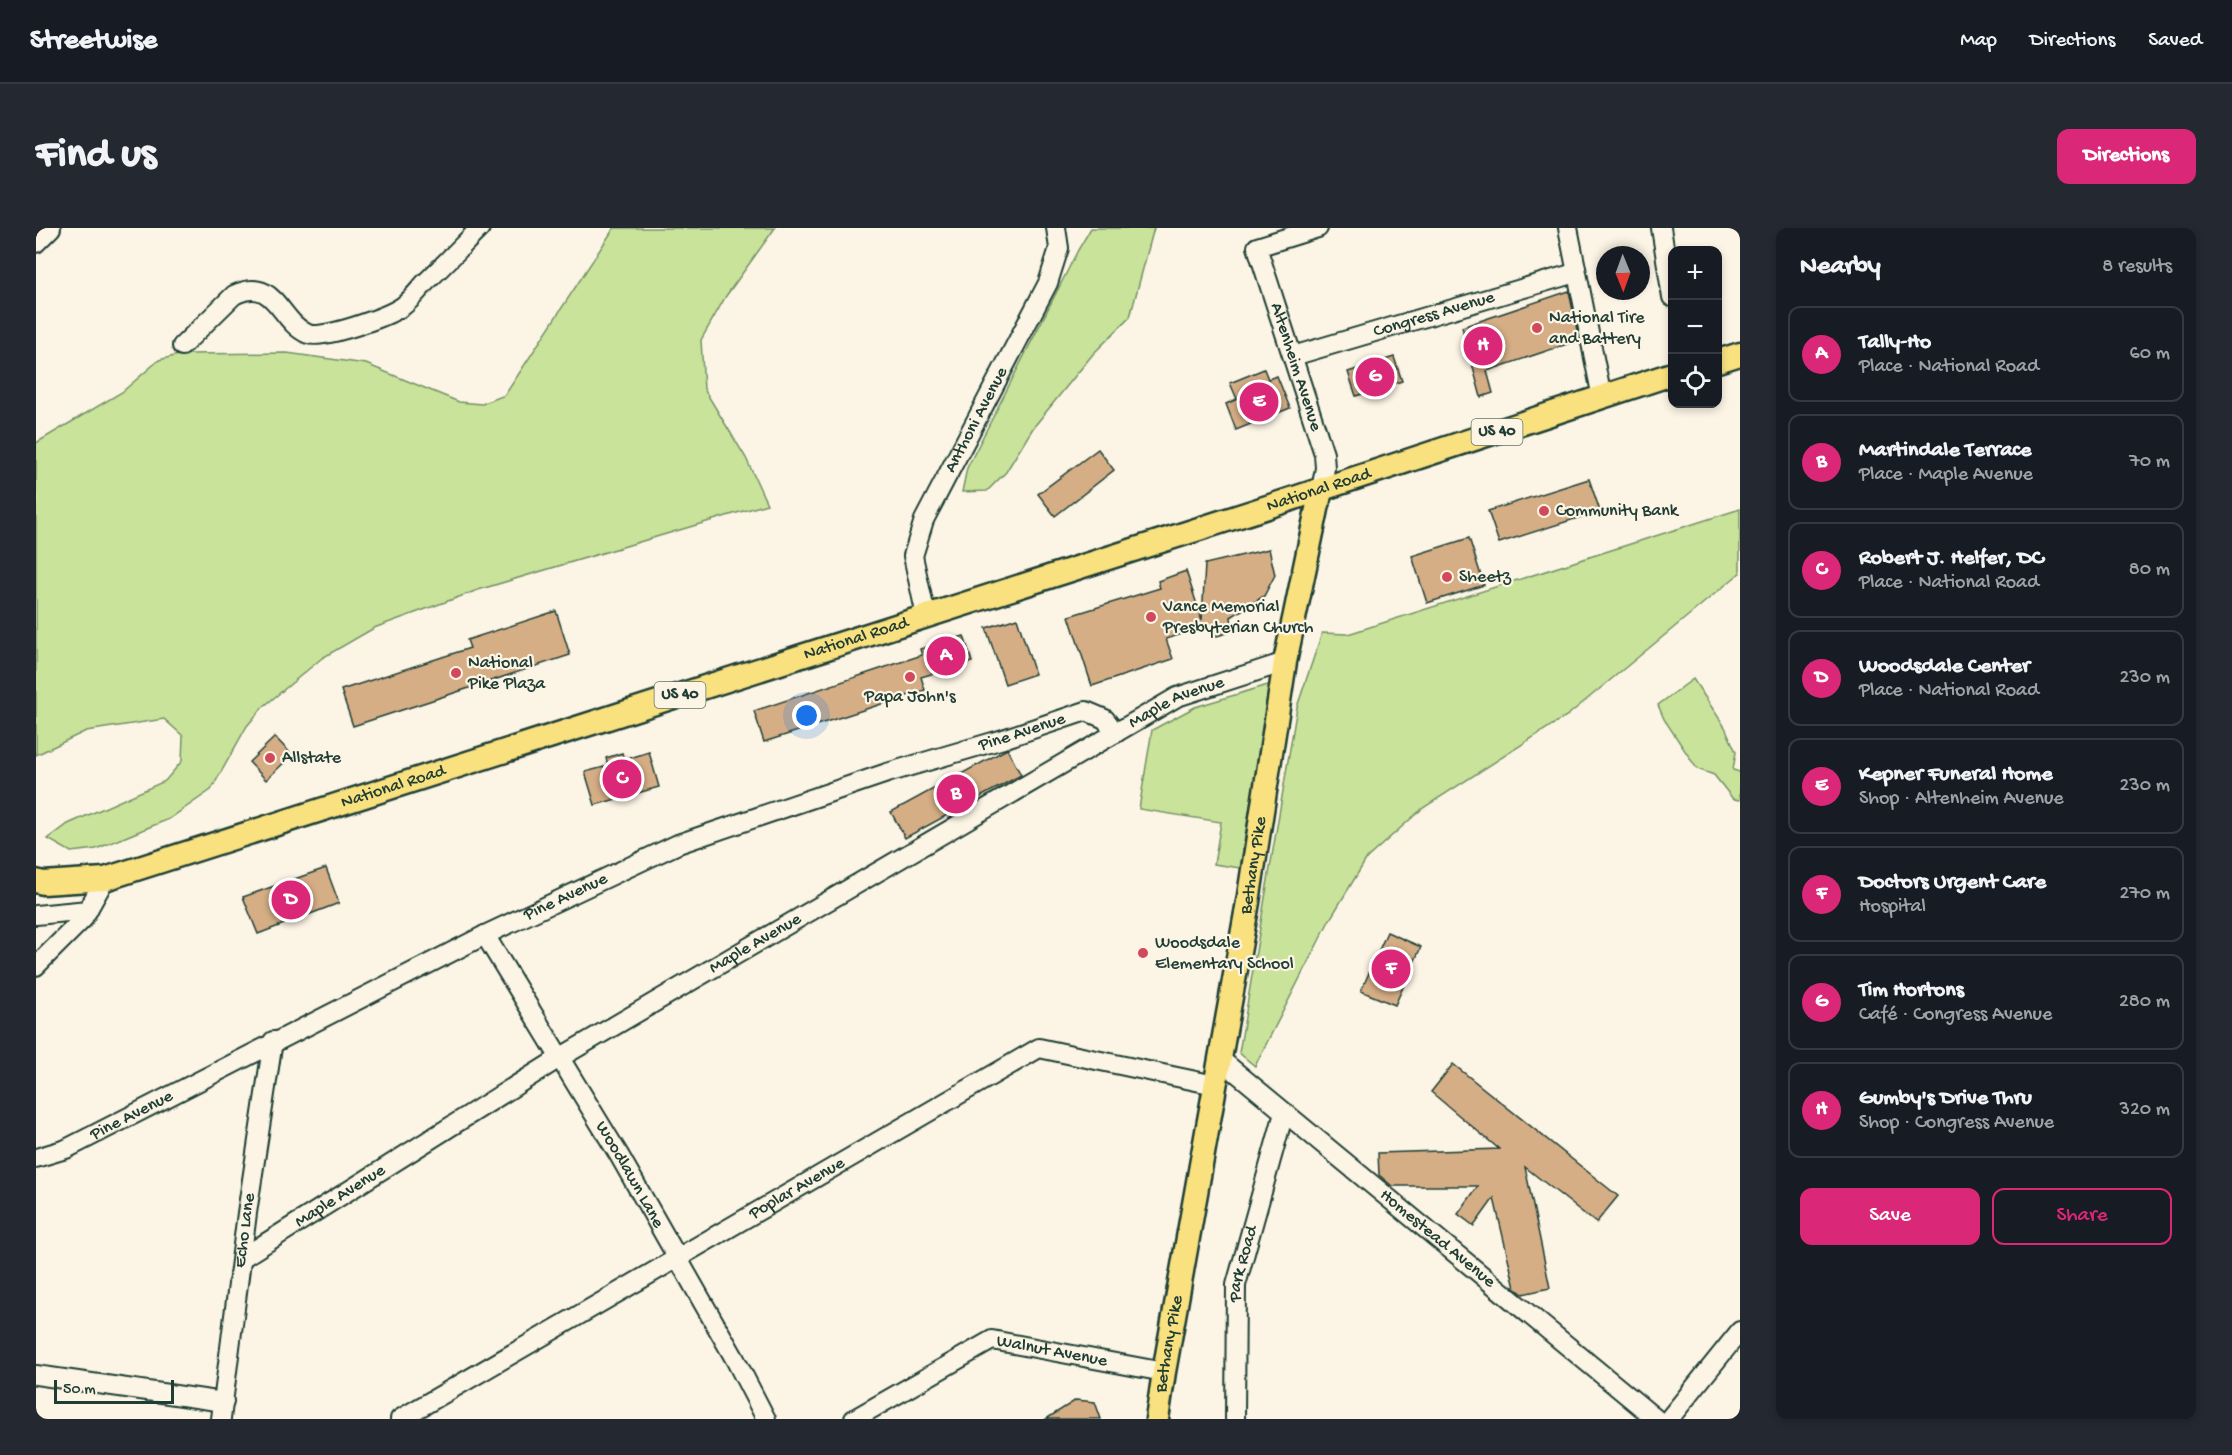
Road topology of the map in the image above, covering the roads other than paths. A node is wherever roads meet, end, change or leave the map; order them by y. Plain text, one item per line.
1 (51, 228) edge
2 (479, 228) edge
3 (1056, 228) edge
4 (1318, 228) edge
5 (1568, 228) edge
6 (1661, 228) edge
7 (36, 243) edge
8 (1668, 272) edge
9 (1575, 273) junction
10 (182, 346) dead end
11 (1740, 354) edge
12 (1293, 356) junction
13 (1722, 360) edge
14 (1668, 375) edge
15 (1602, 398) junction
16 (1321, 490) junction
17 (926, 616) junction
18 (1285, 662) junction
19 (1116, 733) junction
20 (105, 879) junction
21 (36, 881) edge
22 (88, 910) junction
23 (36, 915) edge
24 (485, 935) junction
25 (36, 966) edge
26 (273, 1041) junction
27 (561, 1057) junction
28 (1220, 1059) junction
29 (1215, 1086) junction
30 (1284, 1113) junction
31 (36, 1158) edge
32 (242, 1258) junction
33 (676, 1258) junction
34 (1740, 1331) edge
35 (1164, 1372) junction
36 (36, 1375) edge
37 (222, 1411) edge
38 (400, 1419) edge
39 (766, 1419) edge
40 (854, 1419) edge
41 (1157, 1419) edge
42 (1235, 1419) edge
43 (1656, 1419) edge
44 (1669, 1419) edge

1 - 7 street
2 - 10 street
3 - 17 street, Anthoni Avenue
4 - 12 street, Altenheim Avenue
5 - 9 street
6 - 8 street
9 - 12 street, Congress Avenue
9 - 15 street
11 - 13 main road
12 - 16 street, Altenheim Avenue
14 - 15 main road, National Road / US 40
15 - 16 main road, National Road / US 40
16 - 17 main road, National Road / US 40
16 - 18 main road, Bethany Pike
17 - 20 main road, National Road / US 40
18 - 19 street, Maple Avenue
18 - 28 main road, Bethany Pike
19 - 24 street, Pine Avenue
19 - 27 street, Maple Avenue
20 - 21 main road, National Road / US 40
20 - 22 street
22 - 23 street
22 - 25 street
24 - 26 street, Pine Avenue
24 - 27 street, Woodlawn Lane
26 - 31 street, Pine Avenue
26 - 32 street, Echo Lane
27 - 32 street, Maple Avenue
27 - 33 street, Woodlawn Lane
28 - 29 main road, Bethany Pike
28 - 30 street, Homestead Avenue
29 - 33 street, Poplar Avenue
29 - 35 main road, Bethany Pike
30 - 42 street, Park Road
30 - 43 street, Homestead Avenue
32 - 37 street, Echo Lane
33 - 38 street, Poplar Avenue
33 - 39 street, Woodlawn Lane
34 - 44 street
35 - 40 street, Walnut Avenue
35 - 41 main road, Bethany Pike
36 - 37 street

